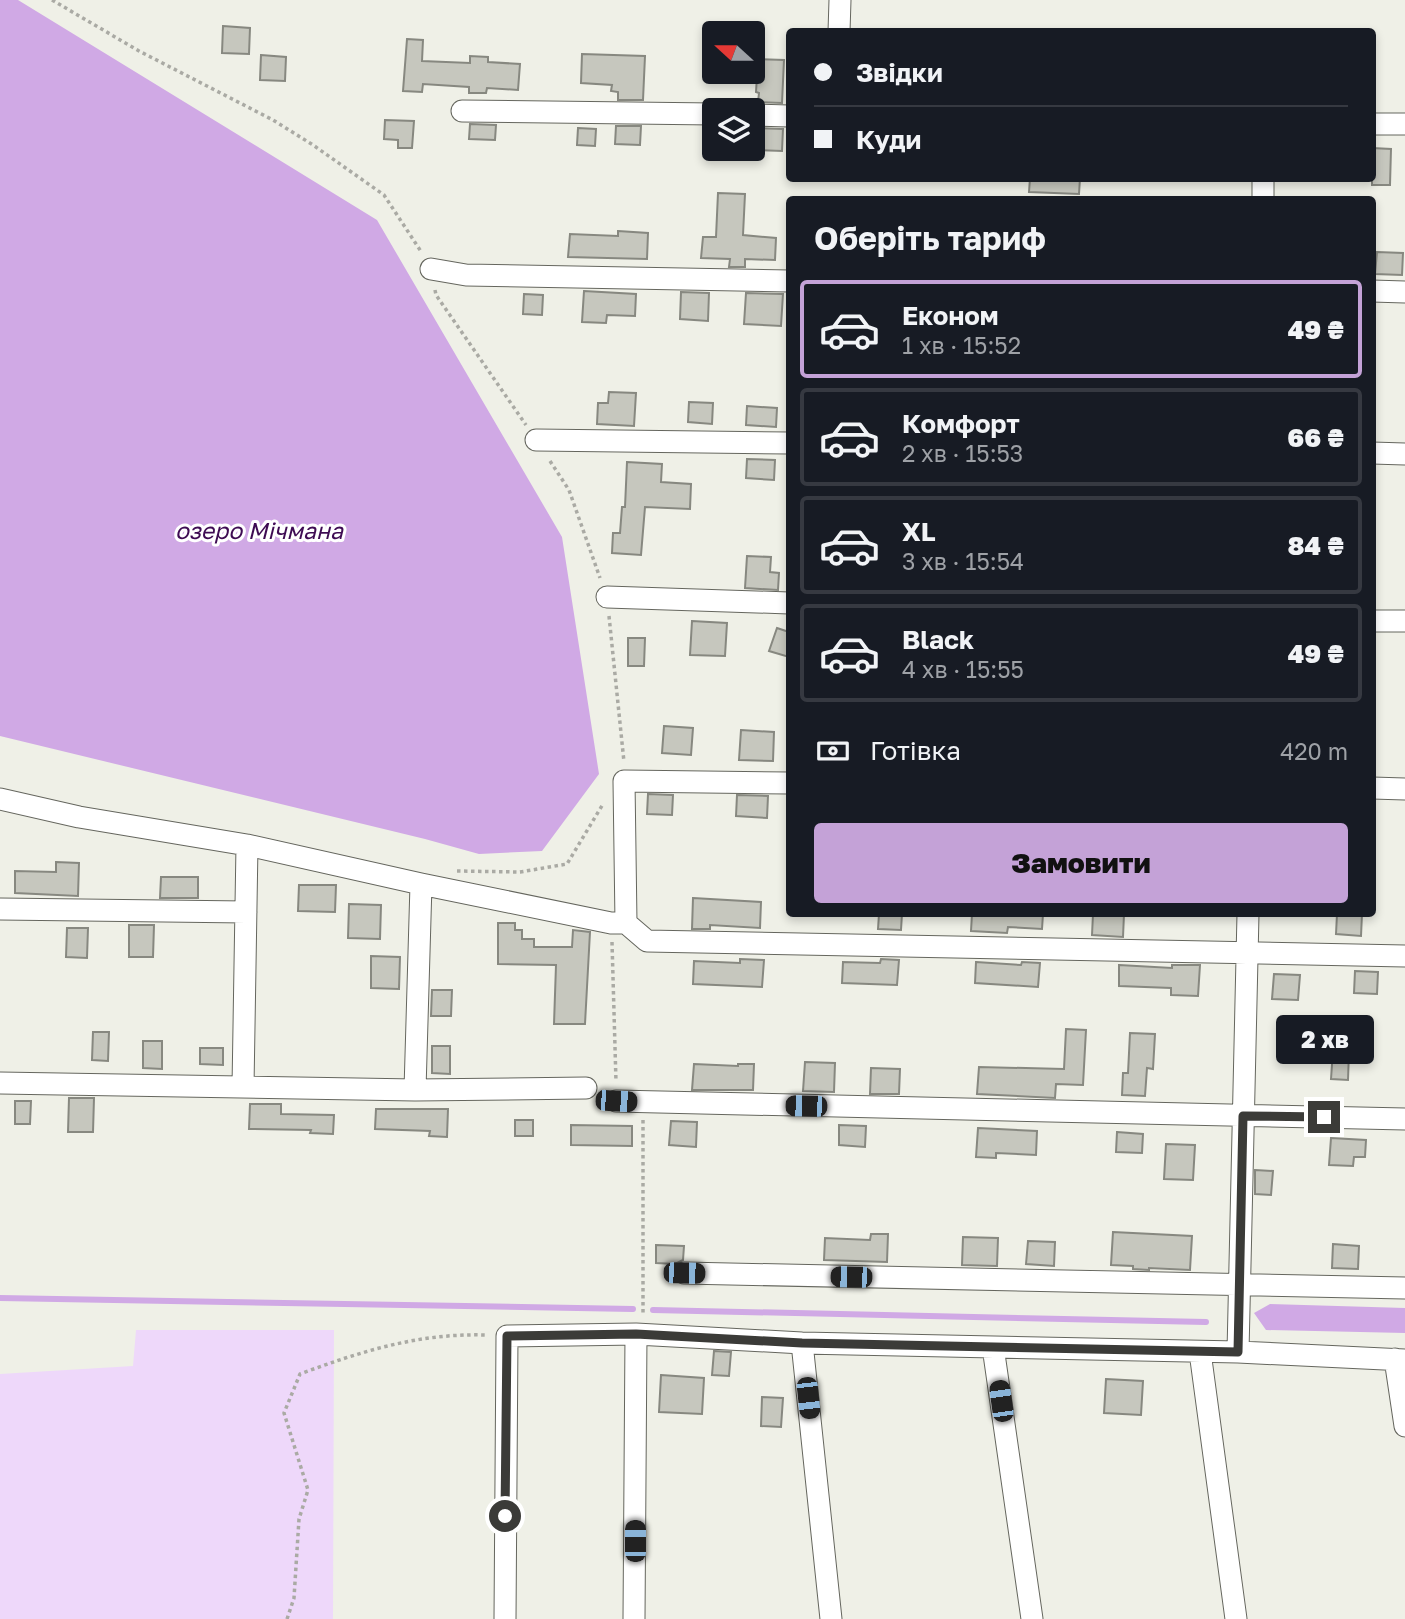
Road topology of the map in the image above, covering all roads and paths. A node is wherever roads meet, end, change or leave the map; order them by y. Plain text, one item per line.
1 (52, 0) edge
2 (840, 0) edge
3 (839, 28) edge
4 (462, 111) dead end
5 (702, 114) edge
6 (765, 115) edge
7 (786, 116) edge
8 (1376, 124) edge
9 (1405, 124) edge
10 (431, 269) junction
11 (786, 281) edge
12 (1376, 291) edge
13 (1405, 292) edge
14 (536, 440) junction
15 (786, 443) edge
16 (1376, 453) edge
17 (1405, 454) edge
18 (607, 597) junction
19 (786, 603) edge
20 (1376, 621) edge
21 (1405, 621) edge
22 (786, 783) edge
23 (616, 788) junction
24 (1376, 788) edge
25 (1405, 789) edge
26 (0, 799) edge
27 (247, 845) junction
28 (428, 886) junction
29 (0, 909) edge
30 (246, 912) junction
31 (1248, 917) edge
32 (619, 923) junction
33 (1247, 954) junction
34 (1405, 956) edge
35 (0, 1083) edge
36 (243, 1087) junction
37 (586, 1088) dead end
38 (415, 1090) junction
39 (616, 1101) joint
40 (642, 1102) junction
41 (1243, 1116) junction
42 (1405, 1119) edge
43 (684, 1273) dead end
44 (1240, 1286) junction
45 (1405, 1288) edge
46 (639, 1334) junction
47 (507, 1336) junction
48 (802, 1343) junction
49 (993, 1347) junction
50 (1200, 1352) junction
51 (1238, 1352) junction
52 (1400, 1360) edge
53 (1405, 1426) edge
54 (287, 1619) edge
55 (505, 1619) edge
56 (634, 1619) edge
57 (831, 1619) edge
58 (1032, 1619) edge
59 (1236, 1619) edge

1 - 10 path
2 - 3 street
4 - 5 street
6 - 7 street
8 - 9 street
10 - 11 street
10 - 14 path
12 - 13 street
14 - 15 street
14 - 18 path
16 - 17 street
18 - 19 street
18 - 23 path
20 - 21 street
22 - 23 street
23 - 28 path
23 - 32 street
24 - 25 street
26 - 27 street
27 - 28 street
27 - 30 street
28 - 32 street
28 - 38 street
29 - 30 street
30 - 36 street
31 - 33 street
32 - 33 street
32 - 39 path
33 - 34 street
33 - 41 street
35 - 36 street
36 - 38 street
37 - 38 street
39 - 40 street
40 - 41 street
40 - 46 path
41 - 42 street
41 - 44 street
43 - 44 street
44 - 45 street
44 - 51 street
46 - 47 street
46 - 48 street
46 - 56 street
47 - 54 path
47 - 55 street
48 - 49 street
48 - 57 street
49 - 50 street
49 - 58 street
50 - 51 street
50 - 59 street
51 - 52 street
52 - 53 street

